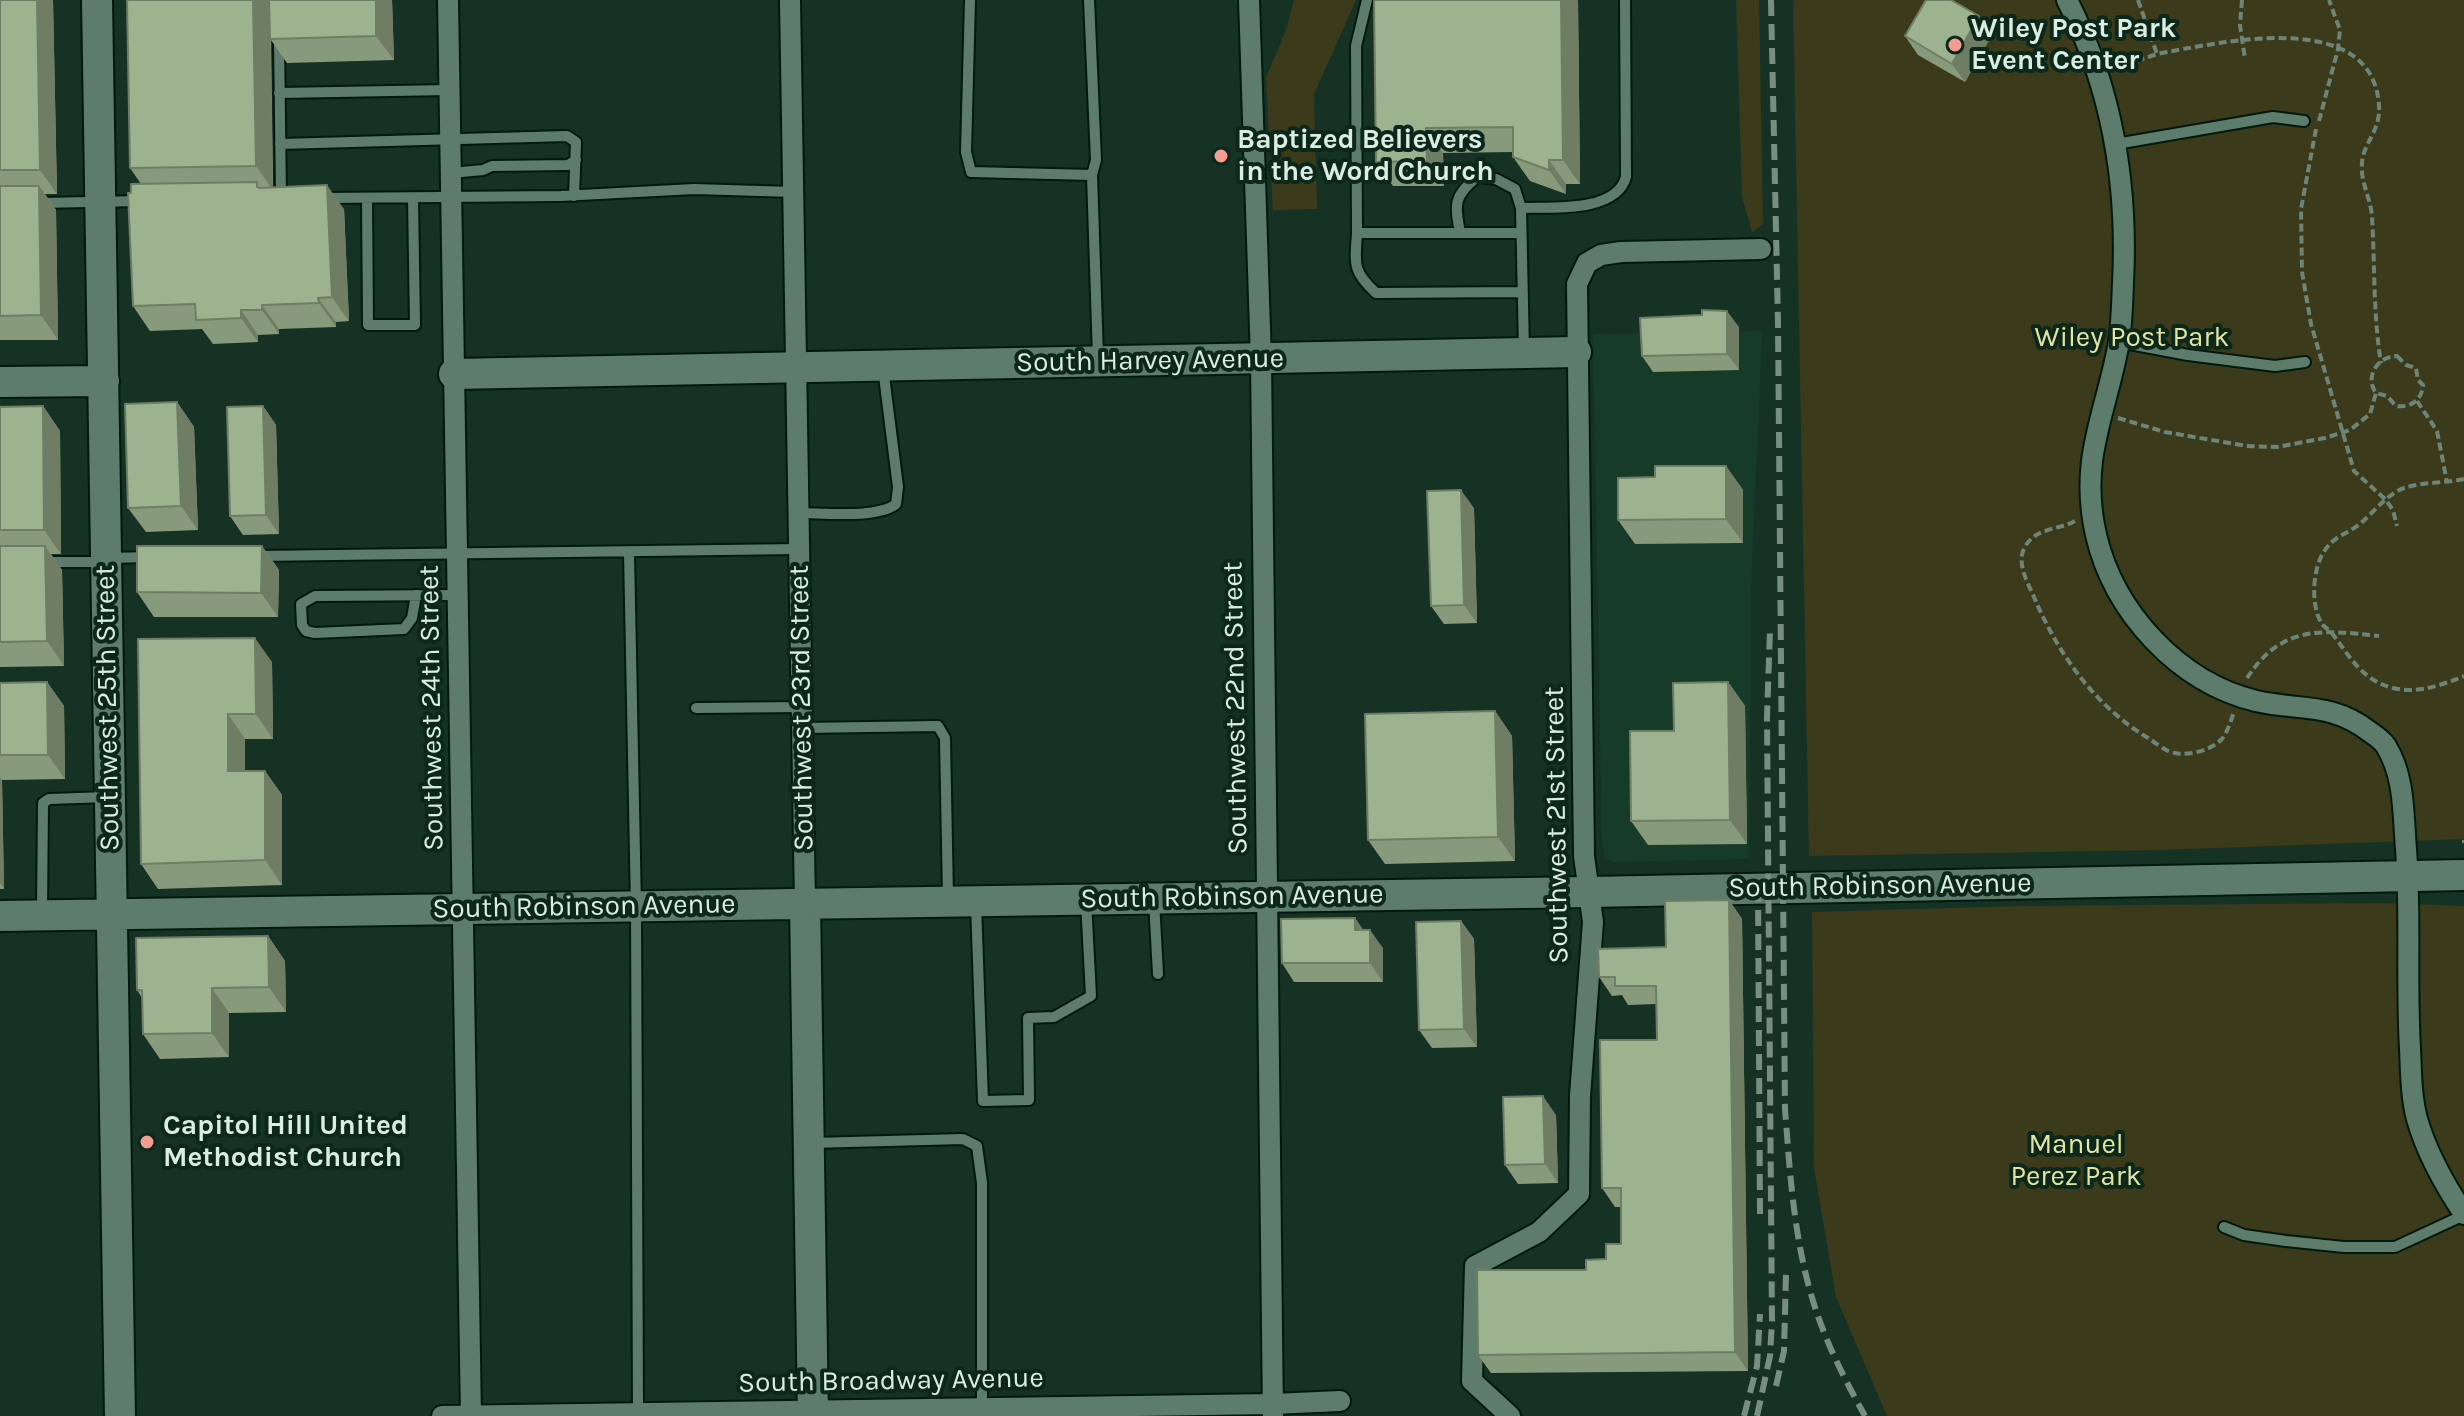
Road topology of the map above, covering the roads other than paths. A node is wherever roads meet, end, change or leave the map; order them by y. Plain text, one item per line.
1 (97, 0) edge
2 (448, 0) edge
3 (790, 0) edge
4 (970, 0) edge
5 (1089, 0) edge
6 (1249, 0) edge
7 (1367, 0) edge
8 (1625, 0) edge
9 (2067, 0) edge
10 (279, 31) edge
11 (449, 90) junction
12 (279, 93) junction
13 (2304, 121) dead end
14 (450, 139) junction
15 (280, 144) junction
16 (2116, 144) junction
17 (576, 160) junction
18 (451, 173) junction
19 (1092, 175) junction
20 (794, 192) junction
21 (574, 196) junction
22 (451, 197) junction
23 (266, 198) edge
24 (281, 198) junction
25 (295, 198) edge
26 (310, 198) edge
27 (367, 198) junction
28 (413, 198) junction
29 (160, 200) edge
30 (100, 201) junction
31 (29, 203) edge
32 (1521, 208) junction
33 (1357, 233) junction
34 (1460, 233) junction
35 (1521, 233) junction
36 (1761, 249) dead end
37 (1522, 292) junction
38 (2119, 342) junction
39 (1576, 352) junction
40 (1524, 353) junction
41 (1261, 359) junction
42 (1099, 362) junction
43 (2305, 362) dead end
44 (883, 366) junction
45 (796, 368) junction
46 (454, 374) junction
47 (104, 381) junction
48 (0, 382) edge
49 (798, 513) junction
50 (799, 549) junction
51 (629, 552) junction
52 (457, 555) junction
53 (247, 556) edge
54 (169, 557) edge
55 (106, 560) junction
56 (30, 563) edge
57 (416, 595) junction
58 (458, 595) junction
59 (802, 707) junction
60 (696, 708) dead end
61 (802, 728) junction
62 (110, 797) junction
63 (2464, 875) edge
64 (2408, 876) junction
65 (1589, 892) junction
66 (1266, 897) junction
67 (1086, 899) junction
68 (1154, 899) junction
69 (962, 902) junction
70 (805, 904) junction
71 (636, 907) junction
72 (462, 909) junction
73 (112, 914) junction
74 (0, 916) edge
75 (42, 916) junction
76 (1158, 974) dead end
77 (809, 1143) junction
78 (2464, 1215) edge
79 (2224, 1227) dead end
80 (1340, 1401) dead end
81 (982, 1408) junction
82 (1273, 1410) edge
83 (638, 1413) junction
84 (813, 1413) edge
85 (120, 1416) edge
86 (442, 1416) edge
87 (471, 1416) edge
88 (1510, 1416) edge

1 - 30 street, Southwest 25th Street
2 - 11 street, Southwest 24th Street
3 - 20 street, Southwest 23rd Street
4 - 19 lane
5 - 19 lane
6 - 41 street, Southwest 22nd Street
7 - 33 lane
8 - 32 lane
9 - 16 street
10 - 12 lane
11 - 12 lane
11 - 14 street, Southwest 24th Street
12 - 15 lane
13 - 16 lane
14 - 15 lane
14 - 17 lane
14 - 18 street, Southwest 24th Street
15 - 24 lane
16 - 38 street
17 - 18 lane
17 - 21 lane
18 - 22 street, Southwest 24th Street
19 - 42 lane
20 - 21 lane
20 - 45 street, Southwest 23rd Street
21 - 22 lane
22 - 28 lane
22 - 46 street, Southwest 24th Street
23 - 24 lane
24 - 25 lane
26 - 27 lane
27 - 28 lane
27 - 28 lane
29 - 30 lane
30 - 31 lane
30 - 47 street, Southwest 25th Street
32 - 34 lane
32 - 35 lane
33 - 34 lane
33 - 37 lane
34 - 35 lane
35 - 37 lane
36 - 39 street
37 - 40 lane
38 - 43 lane
38 - 64 street
39 - 40 street, South Harvey Avenue
39 - 65 street, Southwest 21st Street
40 - 41 street, South Harvey Avenue
41 - 42 street, South Harvey Avenue
41 - 66 street, Southwest 22nd Street
42 - 44 street, South Harvey Avenue
44 - 45 street, South Harvey Avenue
44 - 49 lane
45 - 46 street, South Harvey Avenue
45 - 49 street, Southwest 23rd Street
46 - 52 street, Southwest 24th Street
47 - 48 street
47 - 55 street, Southwest 25th Street
49 - 50 street, Southwest 23rd Street
50 - 51 lane
50 - 59 street, Southwest 23rd Street
51 - 52 lane
51 - 71 lane
52 - 53 lane
52 - 58 street, Southwest 24th Street
54 - 55 lane
55 - 56 lane
55 - 62 street, Southwest 25th Street
57 - 57 lane
57 - 58 lane
58 - 72 street, Southwest 24th Street
59 - 60 lane
59 - 61 street, Southwest 23rd Street
61 - 69 lane
61 - 70 street, Southwest 23rd Street
62 - 73 street, Southwest 25th Street
62 - 75 lane
63 - 64 street, South Robinson Avenue
64 - 65 street, South Robinson Avenue
64 - 78 street
65 - 66 street, South Robinson Avenue
65 - 88 street, Southwest 21st Street
66 - 68 street, South Robinson Avenue
66 - 82 street, Southwest 22nd Street
67 - 68 street, South Robinson Avenue
67 - 69 street, South Robinson Avenue
67 - 69 lane
68 - 76 lane
69 - 70 street, South Robinson Avenue
70 - 71 street, South Robinson Avenue
70 - 77 street, Southwest 23rd Street
71 - 72 street, South Robinson Avenue
71 - 83 lane
72 - 73 street, South Robinson Avenue
72 - 87 street, Southwest 24th Street
73 - 75 street, South Robinson Avenue
73 - 85 street, Southwest 25th Street
74 - 75 street, South Robinson Avenue
77 - 81 lane
77 - 84 street, Southwest 23rd Street
78 - 79 lane
80 - 82 street, South Broadway Avenue
81 - 82 street, South Broadway Avenue
81 - 84 street, South Broadway Avenue
83 - 84 street, South Broadway Avenue
83 - 87 street, South Broadway Avenue
86 - 87 street, South Broadway Avenue

